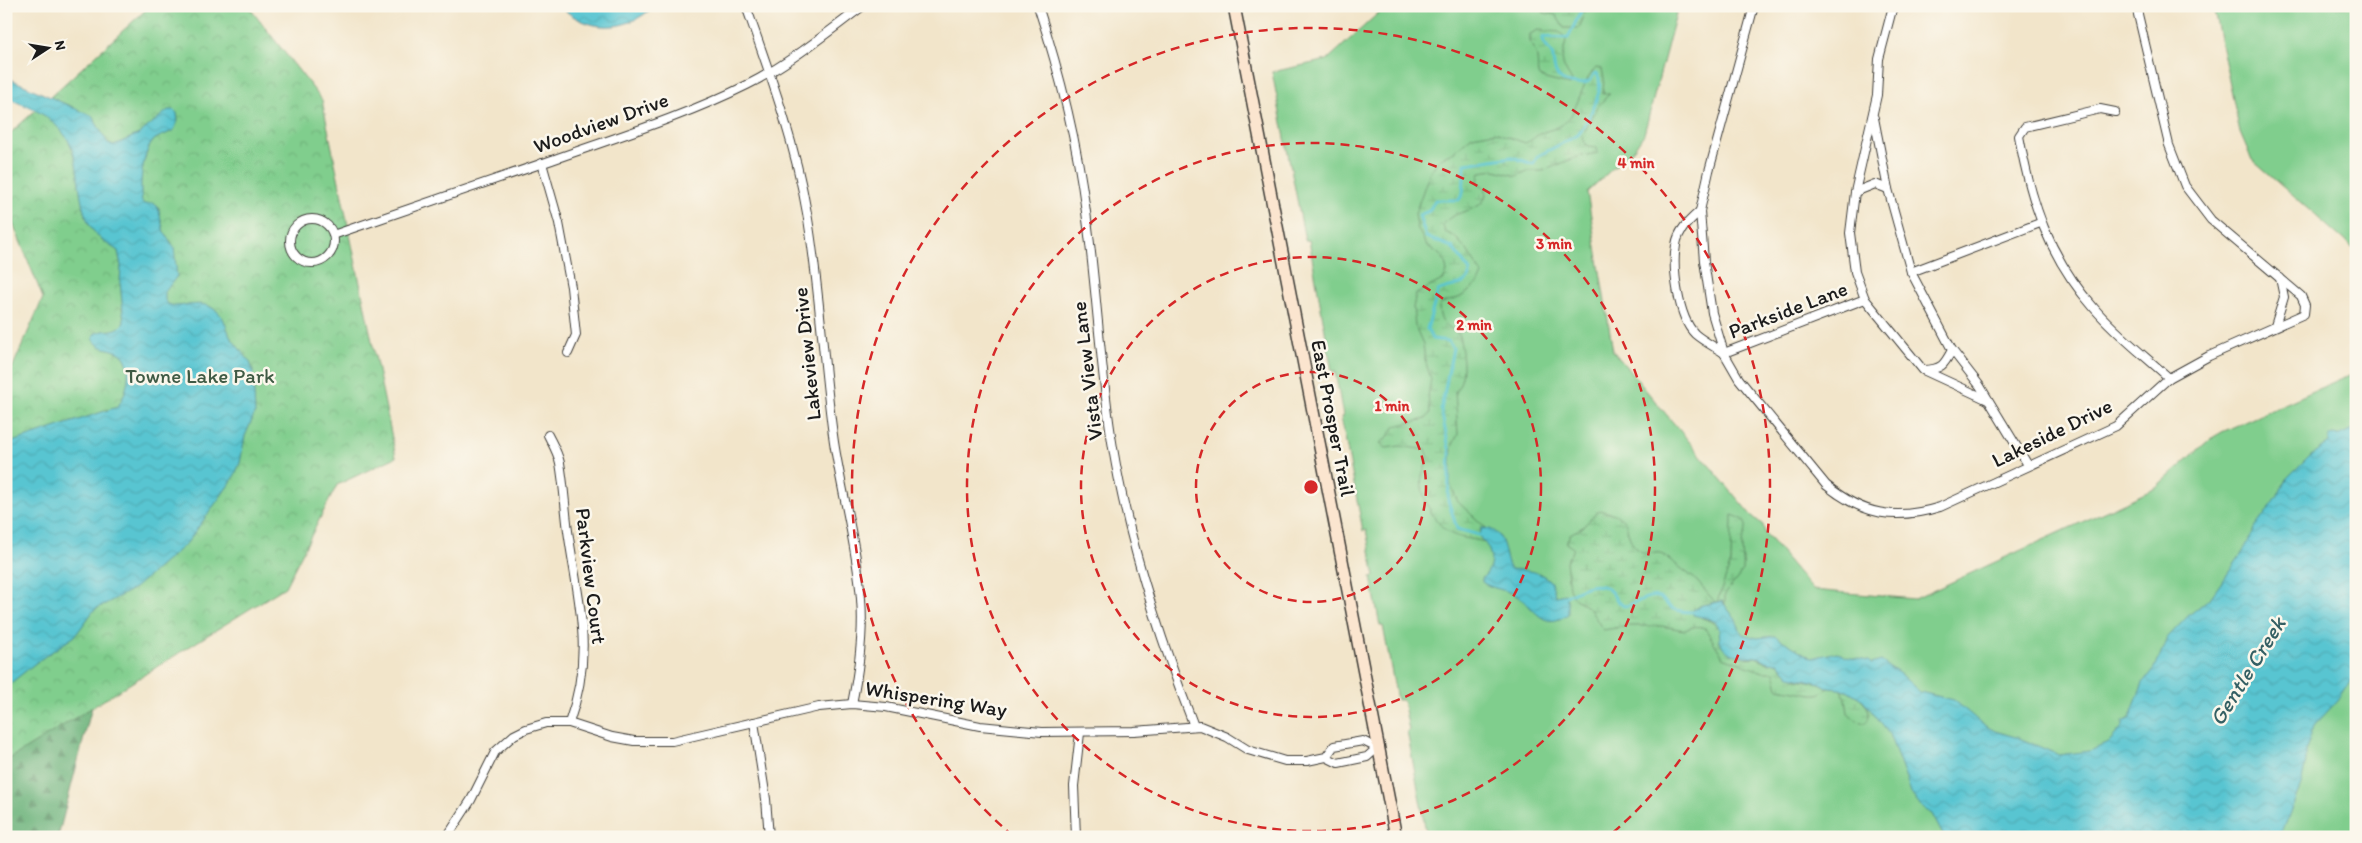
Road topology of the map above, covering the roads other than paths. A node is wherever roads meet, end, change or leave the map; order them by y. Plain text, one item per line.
1 (746, 6) edge
2 (863, 6) edge
3 (1038, 6) edge
4 (1234, 6) edge
5 (1754, 6) edge
6 (1893, 6) edge
7 (2136, 6) edge
8 (770, 72) junction
9 (2115, 112) dead end
10 (1873, 114) junction
11 (542, 163) junction
12 (1888, 189) junction
13 (1855, 192) junction
14 (1700, 211) junction
15 (2040, 223) junction
16 (333, 235) junction
17 (1911, 272) junction
18 (2280, 278) junction
19 (1865, 299) junction
20 (2275, 326) junction
21 (1952, 350) junction
22 (568, 353) dead end
23 (1724, 353) junction
24 (1923, 370) junction
25 (2169, 378) junction
26 (1988, 400) junction
27 (548, 435) dead end
28 (2028, 466) junction
29 (852, 704) junction
30 (569, 722) junction
31 (754, 722) junction
32 (1194, 726) junction
33 (1080, 733) junction
34 (1377, 748) junction
35 (1326, 757) junction
36 (447, 837) edge
37 (769, 837) edge
38 (1076, 837) edge
39 (1396, 837) edge

1 - 8 street, Lakeview Drive
2 - 8 street, Woodview Drive
3 - 32 street, Vista View Lane
4 - 34 main road, East Prosper Trail
5 - 14 street
6 - 10 street
7 - 18 street
8 - 11 street, Woodview Drive
8 - 29 street, Lakeview Drive
9 - 15 street
10 - 12 street
10 - 13 street
11 - 16 street, Woodview Drive
11 - 22 street
12 - 13 street
12 - 17 street
13 - 19 street
14 - 23 street
14 - 23 street
15 - 17 street
15 - 25 street
16 - 16 street
17 - 21 street
18 - 20 street
18 - 20 street, Lakeside Drive
19 - 23 street, Parkside Lane
19 - 24 street
20 - 25 street, Lakeside Drive
21 - 24 street
21 - 26 street
23 - 28 street, Lakeside Drive
24 - 26 street
25 - 28 street, Lakeside Drive
26 - 28 street
27 - 30 street, Parkview Court
29 - 31 street, Whispering Way
29 - 33 street, Whispering Way
30 - 31 street, Whispering Way
30 - 36 street, Whispering Way
31 - 37 street
32 - 33 street, Whispering Way
32 - 35 street, Whispering Way
33 - 38 street
34 - 35 street, Whispering Way
34 - 35 street, Whispering Way
34 - 39 main road, East Prosper Trail

